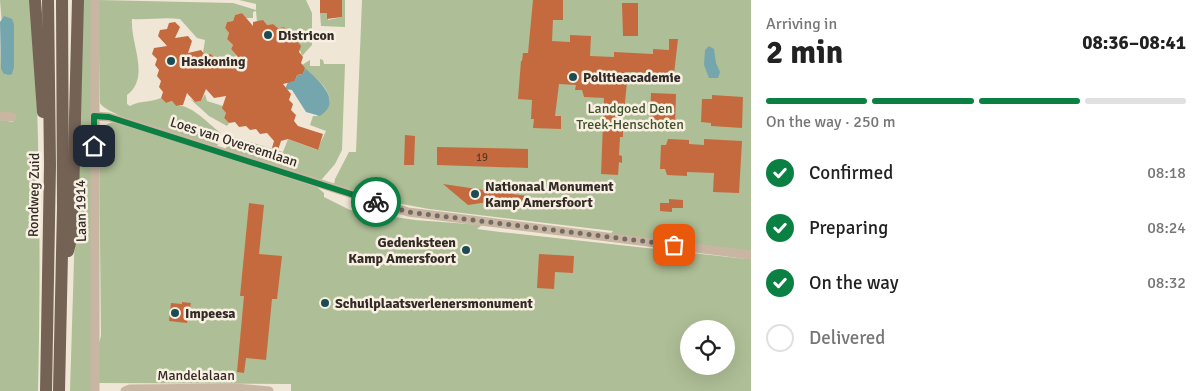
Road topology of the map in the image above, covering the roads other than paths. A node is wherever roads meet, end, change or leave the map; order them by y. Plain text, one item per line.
1 (35, 0) edge
2 (48, 0) edge
3 (62, 0) edge
4 (78, 0) edge
5 (95, 0) edge
6 (0, 116) edge
7 (94, 116) junction
8 (12, 118) dead end
9 (50, 165) junction
10 (751, 256) edge
11 (62, 278) junction
12 (46, 391) edge
13 (59, 391) edge
14 (95, 391) edge
15 (125, 391) edge
16 (268, 391) edge

1 - 9 main road
2 - 9 main road, Rondweg Zuid
3 - 11 main road, Rondweg Zuid
4 - 11 main road
5 - 7 street, Laan 1914
6 - 8 street
7 - 10 street, Loes van Overeemlaan
7 - 14 street, Laan 1914
9 - 12 main road, Rondweg Zuid
11 - 13 main road, Rondweg Zuid
15 - 16 street, Mandelalaan

